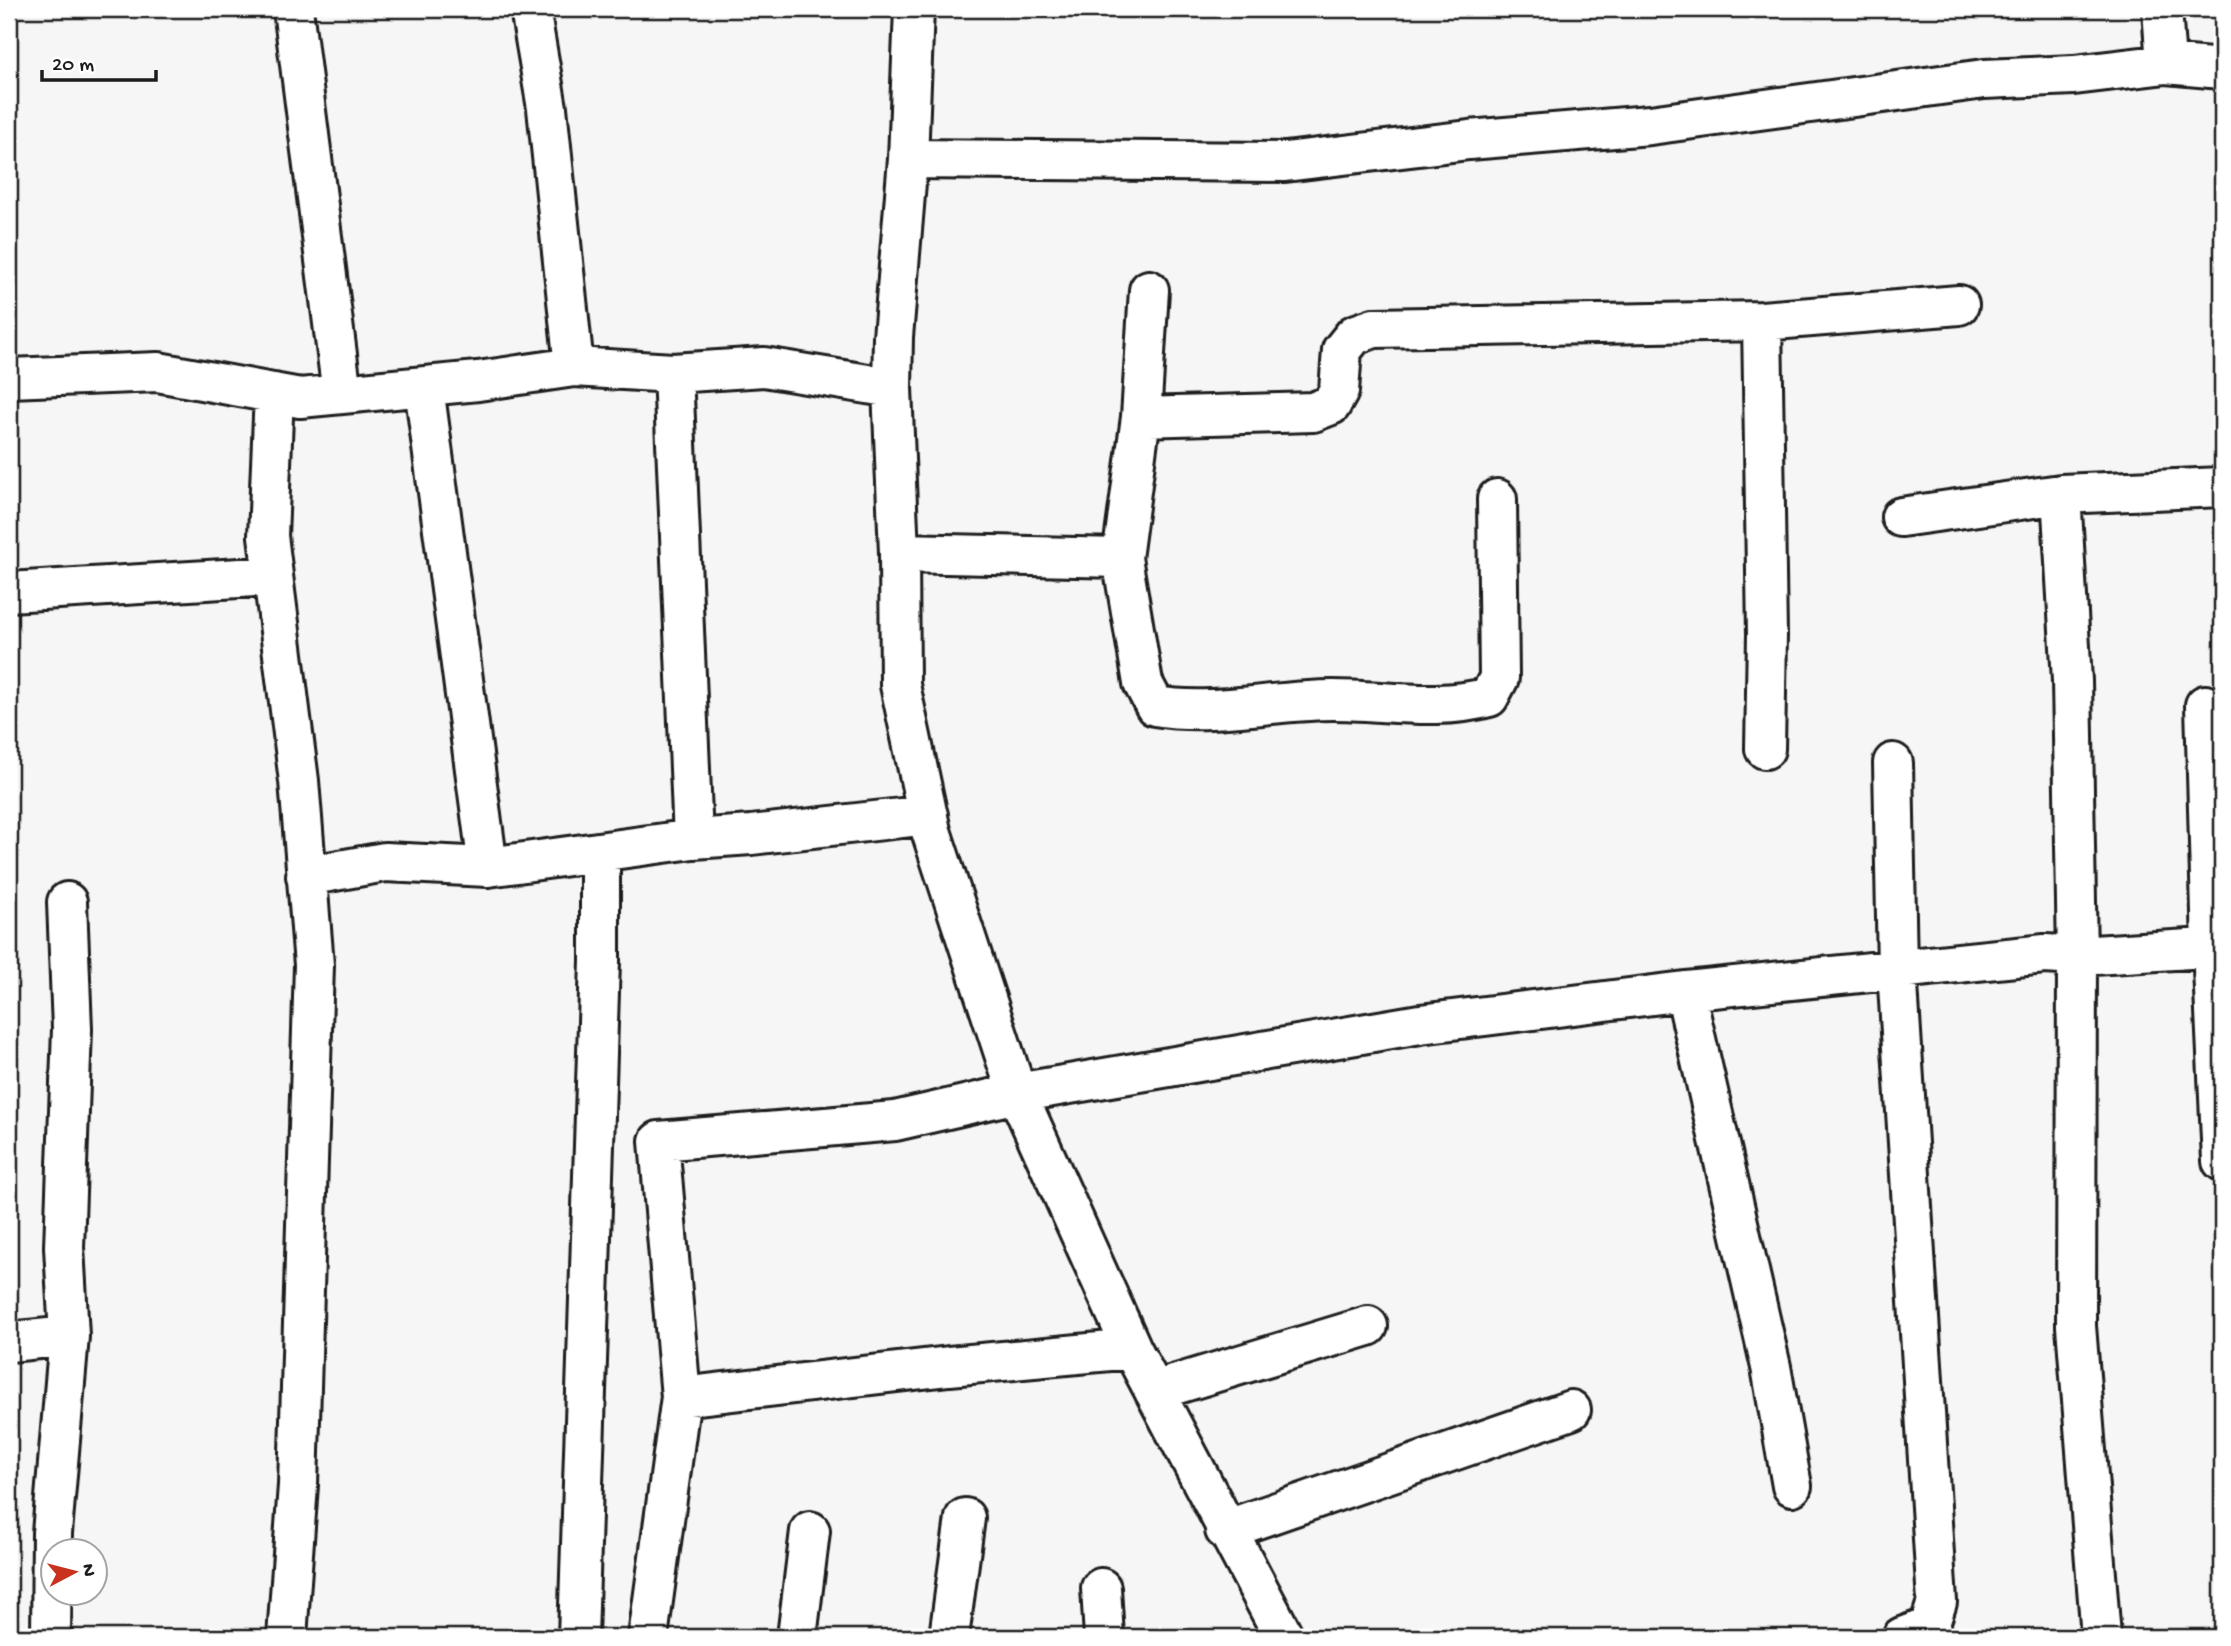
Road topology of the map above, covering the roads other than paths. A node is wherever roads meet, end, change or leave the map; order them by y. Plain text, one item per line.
1 (293, 9) edge
2 (530, 9) edge
3 (914, 9) edge
4 (2162, 9) edge
5 (2166, 64) junction
6 (2222, 69) edge
7 (908, 159) junction
8 (1149, 290) dead end
9 (1959, 305) dead end
10 (1762, 321) junction
11 (574, 367) junction
12 (673, 373) junction
13 (9, 378) edge
14 (424, 387) junction
15 (892, 388) junction
16 (274, 393) junction
17 (342, 394) junction
18 (1140, 417) junction
19 (2222, 487) edge
20 (2061, 495) junction
21 (1497, 499) dead end
22 (1901, 517) dead end
23 (899, 553) junction
24 (1122, 558) junction
25 (273, 576) junction
26 (9, 592) edge
27 (2204, 705) dead end
28 (1765, 749) dead end
29 (1893, 763) dead end
30 (928, 816) junction
31 (693, 839) junction
32 (600, 853) junction
33 (488, 867) junction
34 (306, 876) junction
35 (68, 902) dead end
36 (2217, 947) edge
37 (2077, 956) junction
38 (1897, 969) junction
39 (1685, 991) junction
40 (1017, 1093) junction
41 (2222, 1161) edge
42 (1368, 1326) dead end
43 (69, 1336) junction
44 (9, 1342) edge
45 (1132, 1349) junction
46 (1154, 1391) junction
47 (681, 1397) junction
48 (1571, 1410) dead end
49 (1792, 1486) dead end
50 (965, 1518) dead end
51 (1226, 1530) junction
52 (810, 1531) dead end
53 (1101, 1588) dead end
54 (51, 1637) edge
55 (287, 1637) edge
56 (579, 1637) edge
57 (648, 1637) edge
58 (797, 1637) edge
59 (949, 1637) edge
60 (1104, 1637) edge
61 (1284, 1637) edge
62 (1902, 1637) edge
63 (2101, 1637) edge

1 - 17 street
2 - 11 street
3 - 7 street
4 - 5 street
5 - 6 street
5 - 7 street
7 - 15 street
8 - 18 street
9 - 10 street
10 - 18 street
10 - 28 street
11 - 12 street
11 - 14 street
12 - 15 street
12 - 31 street
13 - 16 street
14 - 17 street
14 - 33 street
15 - 23 street
16 - 17 street
16 - 25 street
18 - 24 street
19 - 20 street
20 - 22 street
20 - 37 street
21 - 24 street
23 - 24 street
23 - 30 street
25 - 26 street
25 - 34 street
27 - 36 street
29 - 38 street
30 - 31 street
30 - 40 street
31 - 32 street
32 - 33 street
32 - 56 street
33 - 34 street
34 - 55 street
35 - 43 street
36 - 37 street
36 - 41 street
37 - 38 street
37 - 63 street
38 - 39 street
38 - 62 street
39 - 40 street
39 - 49 street
40 - 45 street
40 - 47 street
42 - 46 street
43 - 44 street
43 - 54 street
45 - 46 street
45 - 47 street
46 - 51 street
47 - 57 street
48 - 51 street
50 - 59 street
51 - 61 street
52 - 58 street
53 - 60 street

